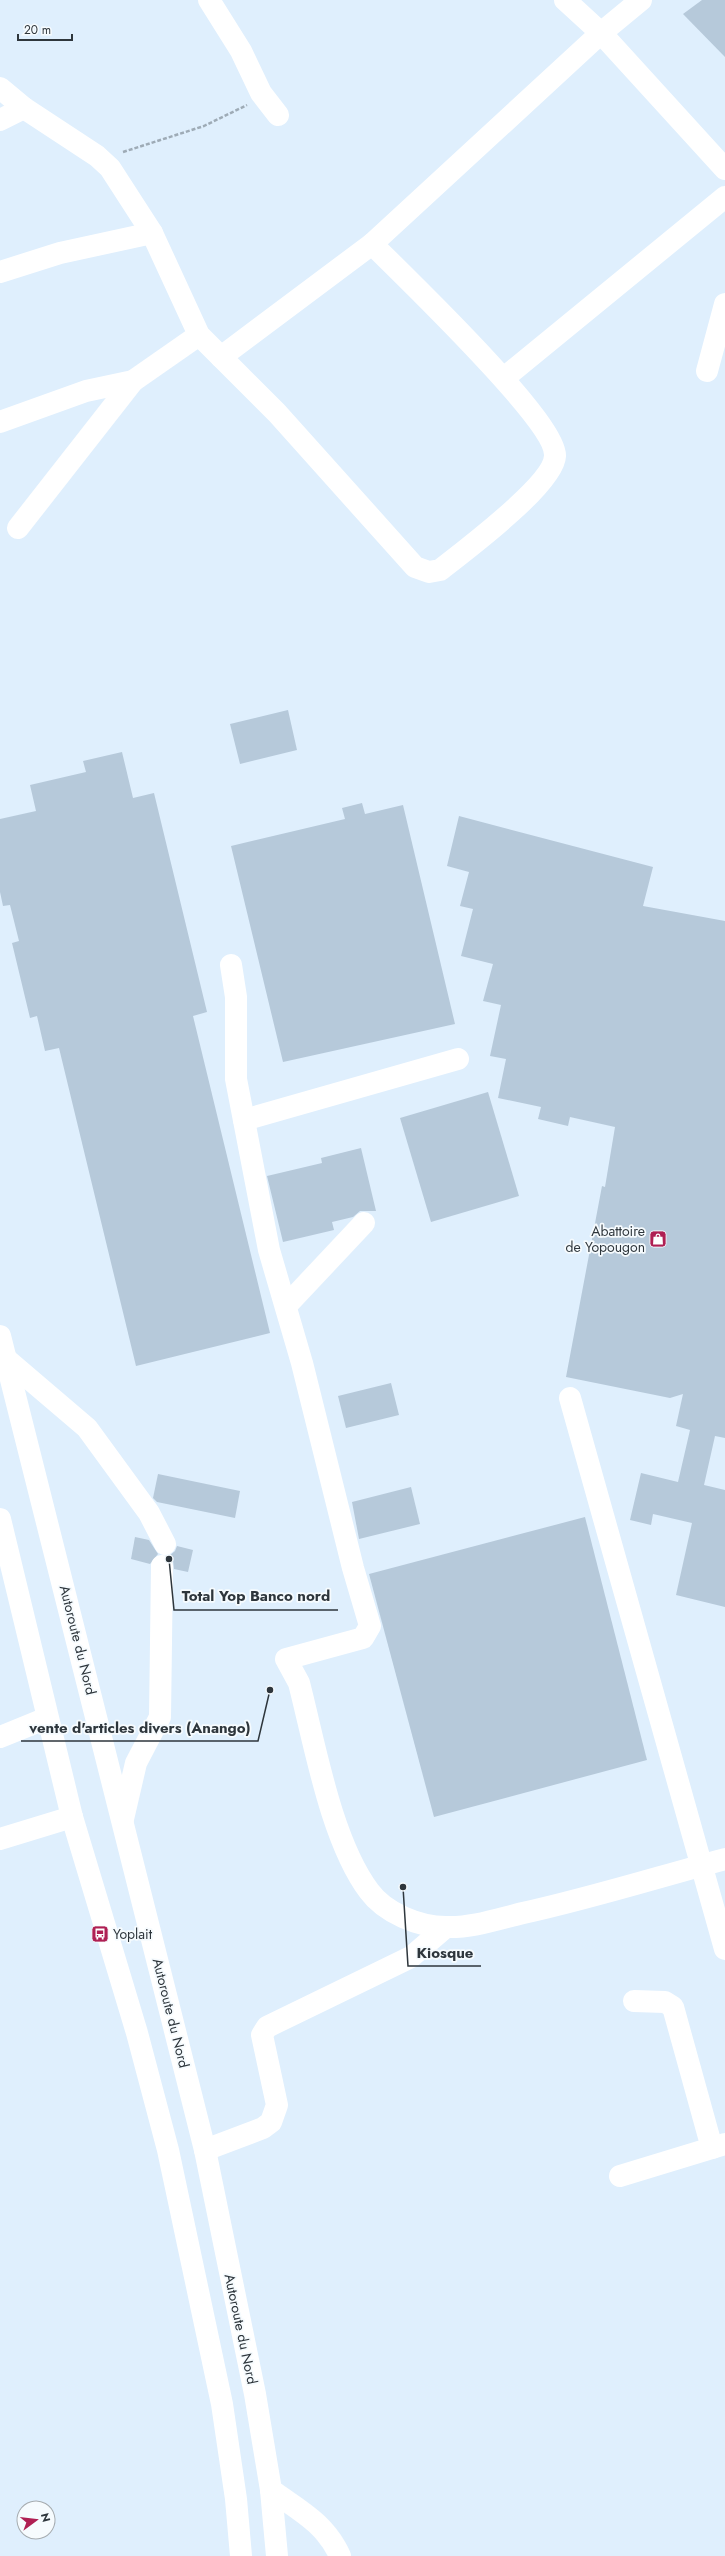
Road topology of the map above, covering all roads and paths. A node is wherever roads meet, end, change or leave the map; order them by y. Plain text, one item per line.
1 (209, 0) edge
2 (564, 0) edge
3 (641, 0) edge
4 (601, 32) junction
5 (0, 88) edge
6 (261, 93) junction
7 (24, 108) junction
8 (278, 115) dead end
9 (0, 120) edge
10 (722, 159) edge
11 (107, 165) junction
12 (725, 197) edge
13 (152, 233) junction
14 (372, 244) junction
15 (0, 272) edge
16 (725, 304) edge
17 (199, 335) junction
18 (221, 357) junction
19 (707, 371) dead end
20 (504, 378) junction
21 (133, 381) junction
22 (0, 422) edge
23 (18, 528) dead end
24 (231, 965) dead end
25 (458, 1059) dead end
26 (244, 1120) junction
27 (364, 1223) dead end
28 (286, 1306) junction
29 (0, 1336) edge
30 (5, 1358) junction
31 (570, 1398) dead end
32 (0, 1519) edge
33 (165, 1544) dead end
34 (162, 1566) dead end
35 (47, 1718) junction
36 (0, 1737) edge
37 (72, 1817) junction
38 (123, 1819) junction
39 (0, 1839) edge
40 (725, 1859) edge
41 (702, 1865) junction
42 (446, 1927) junction
43 (725, 1949) edge
44 (634, 2001) dead end
45 (719, 2146) edge
46 (205, 2150) junction
47 (620, 2176) dead end
48 (271, 2490) junction
49 (241, 2556) edge
50 (277, 2556) edge
51 (340, 2556) edge

1 - 6 main road
2 - 4 main road
3 - 4 main road
4 - 10 main road
4 - 14 main road
5 - 7 main road
6 - 8 main road
6 - 11 path
7 - 9 main road
7 - 11 main road
11 - 13 main road
12 - 20 main road
13 - 15 main road
13 - 17 main road
14 - 18 main road
14 - 20 main road
16 - 19 main road
17 - 18 main road
17 - 21 main road
18 - 20 main road
21 - 22 main road
21 - 23 main road
24 - 26 main road
25 - 26 main road
26 - 28 main road
27 - 28 main road
28 - 42 main road
29 - 30 main road, Autoroute du Nord
30 - 33 main road
30 - 38 main road, Autoroute du Nord
31 - 41 main road
32 - 35 main road
34 - 38 main road
35 - 36 main road
35 - 37 main road
37 - 39 main road
37 - 49 main road
38 - 46 main road, Autoroute du Nord
40 - 41 main road
41 - 42 main road
41 - 43 main road
42 - 46 main road
44 - 45 main road
45 - 47 main road
46 - 48 main road, Autoroute du Nord
48 - 50 main road, Autoroute du Nord
48 - 51 main road

